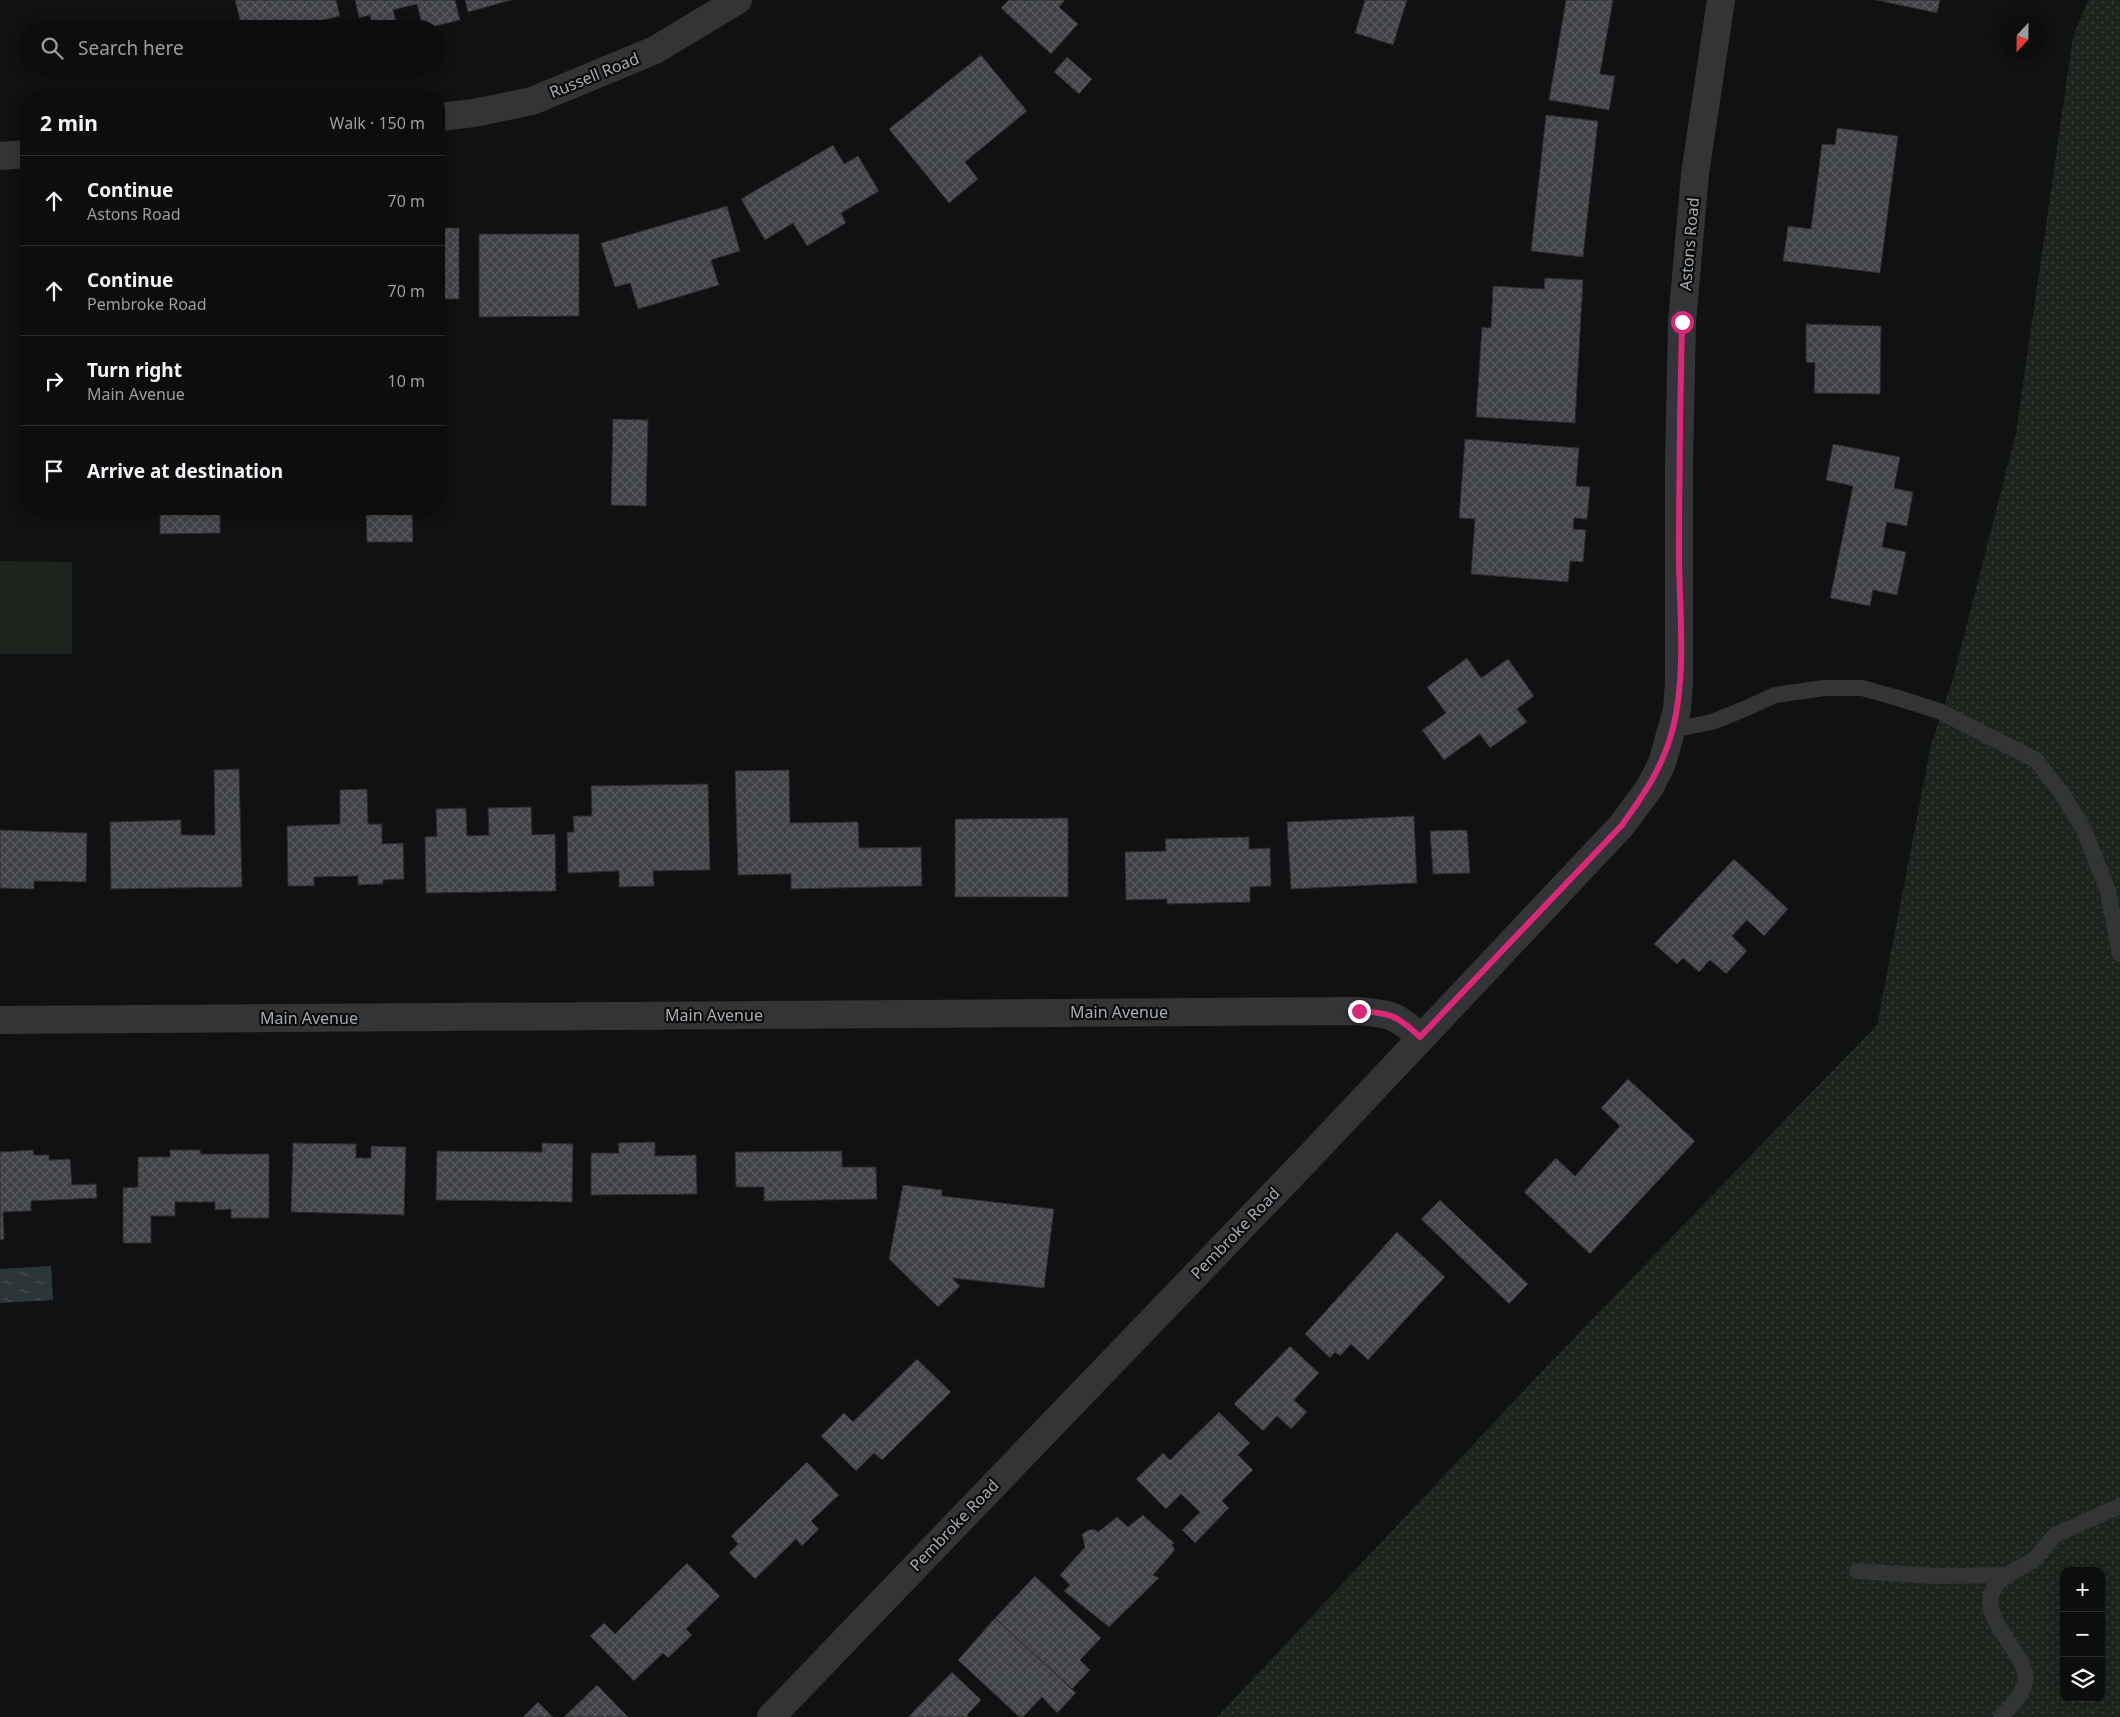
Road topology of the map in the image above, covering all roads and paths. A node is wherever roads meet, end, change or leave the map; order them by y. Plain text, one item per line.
1 (738, 0) edge
2 (1721, 0) edge
3 (445, 116) edge
4 (20, 154) edge
5 (0, 156) edge
6 (1672, 730) junction
7 (2120, 954) edge
8 (0, 1020) edge
9 (1420, 1037) junction
10 (2120, 1506) edge
11 (1857, 1570) dead end
12 (2008, 1575) junction
13 (771, 1717) edge
14 (2001, 1717) edge

1 - 3 street, Russell Road
2 - 6 street, Astons Road
4 - 5 street
6 - 7 lane
6 - 9 street, Pembroke Road
8 - 9 street, Main Avenue
9 - 13 street, Pembroke Road
10 - 12 lane
11 - 12 lane
12 - 14 lane

